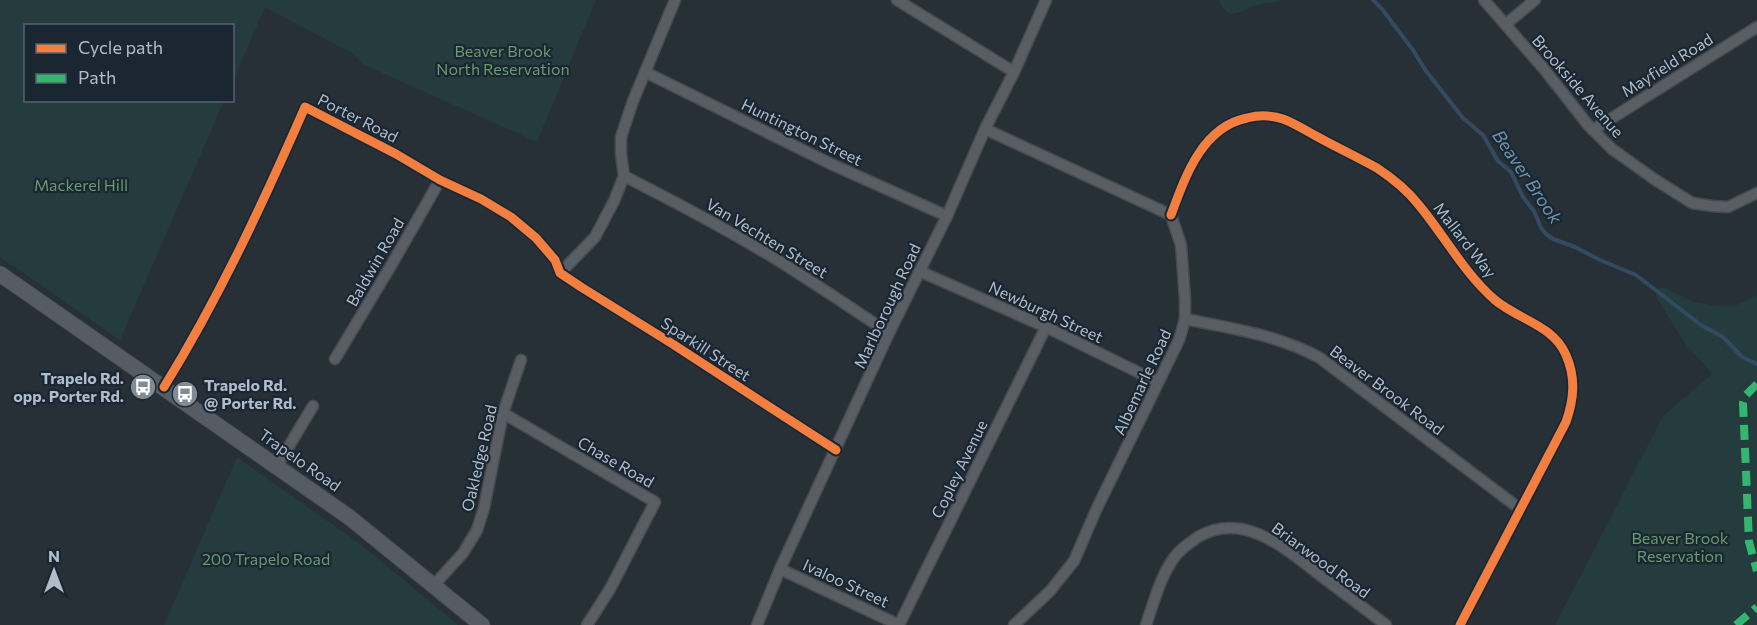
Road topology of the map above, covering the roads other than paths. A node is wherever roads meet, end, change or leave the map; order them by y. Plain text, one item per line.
1 (675, 0) edge
2 (897, 0) edge
3 (1046, 0) edge
4 (1484, 0) edge
5 (1534, 0) edge
6 (1506, 24) junction
7 (1757, 27) edge
8 (645, 72) junction
9 (1014, 72) junction
10 (985, 129) junction
11 (1593, 130) junction
12 (624, 176) junction
13 (440, 180) junction
14 (1757, 194) edge
15 (1171, 215) junction
16 (947, 216) junction
17 (919, 271) junction
18 (560, 273) junction
19 (0, 274) edge
20 (1185, 319) junction
21 (1046, 327) junction
22 (889, 333) junction
23 (335, 359) dead end
24 (521, 360) dead end
25 (1158, 382) junction
26 (164, 387) junction
27 (313, 406) dead end
28 (503, 413) junction
29 (836, 450) junction
30 (277, 466) junction
31 (1520, 509) junction
32 (780, 569) junction
33 (434, 585) junction
34 (482, 625) edge
35 (587, 625) edge
36 (757, 625) edge
37 (899, 625) edge
38 (1014, 625) edge
39 (1146, 625) edge
40 (1386, 625) edge
41 (1460, 625) edge

1 - 8 street
2 - 9 street
3 - 9 street, Marlborough Road
4 - 6 street, Brookside Avenue
5 - 6 street
6 - 11 street, Brookside Avenue
7 - 11 street, Mayfield Road
8 - 12 street
8 - 16 street, Huntington Street
9 - 10 street, Marlborough Road
10 - 15 street
10 - 16 street, Marlborough Road
11 - 14 street, Brookside Avenue
12 - 18 street
12 - 22 street, Van Vechten Street
13 - 18 street, Porter Road
13 - 23 street, Baldwin Road
13 - 26 street, Porter Road
15 - 20 street, Albemarle Road
15 - 31 street, Mallard Way
16 - 17 street, Marlborough Road
17 - 21 street, Newburgh Street
17 - 22 street, Marlborough Road
18 - 29 street, Sparkill Street
19 - 26 main road, Trapelo Road
20 - 25 street, Albemarle Road
20 - 31 street, Beaver Brook Road
21 - 25 street, Newburgh Street
21 - 37 street, Copley Avenue
22 - 29 street, Marlborough Road
24 - 28 street, Oakledge Road
25 - 38 street, Albemarle Road
26 - 30 main road, Trapelo Road
27 - 30 street
28 - 33 street, Oakledge Road
28 - 35 street, Chase Road
29 - 32 street, Marlborough Road
30 - 33 main road, Trapelo Road
31 - 41 street, Mallard Way
32 - 36 street, Marlborough Road
32 - 37 street, Ivaloo Street
33 - 34 main road, Trapelo Road
39 - 40 street, Briarwood Road

